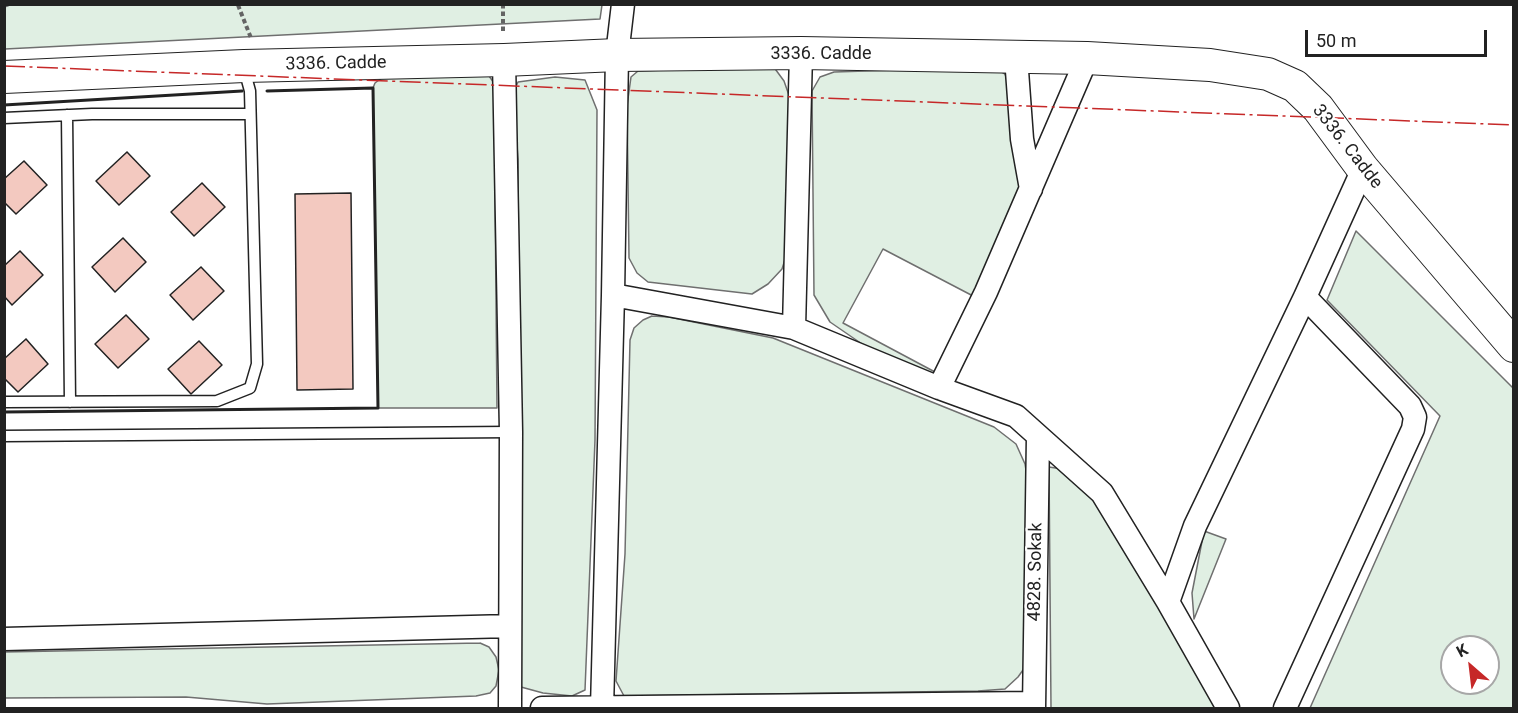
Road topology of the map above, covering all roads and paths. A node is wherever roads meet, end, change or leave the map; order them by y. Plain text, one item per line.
1 (9, 4) edge
2 (623, 4) edge
3 (238, 5) edge
4 (4, 6) edge
5 (801, 53) junction
6 (617, 55) junction
7 (1016, 57) junction
8 (1087, 58) junction
9 (504, 60) junction
10 (252, 65) junction
11 (4, 77) edge
12 (250, 114) junction
13 (67, 115) junction
14 (4, 118) edge
15 (1363, 169) junction
16 (1031, 189) junction
17 (613, 295) junction
18 (1305, 297) junction
19 (794, 328) junction
20 (1514, 346) edge
21 (939, 388) junction
22 (4, 402) edge
23 (70, 402) junction
24 (511, 432) junction
25 (4, 436) edge
26 (1038, 436) junction
27 (1168, 602) junction
28 (510, 626) junction
29 (4, 639) edge
30 (1034, 706) edge
31 (510, 708) edge
32 (542, 708) edge
33 (602, 708) edge
34 (1228, 708) edge
35 (1284, 708) edge

1 - 4 path
2 - 6 street
3 - 10 path
5 - 6 street, 3336. Cadde
5 - 7 street, 3336. Cadde
5 - 19 street
6 - 9 street, 3336. Cadde
6 - 17 street
7 - 8 street, 3336. Cadde
7 - 16 street
8 - 15 street, 3336. Cadde
8 - 16 street
9 - 10 street, 3336. Cadde
9 - 24 street
10 - 11 street, 3336. Cadde
10 - 12 lane
12 - 13 lane
12 - 23 lane
13 - 14 lane
13 - 23 lane
15 - 18 street
15 - 20 street, 3336. Cadde
16 - 21 street
17 - 19 street
17 - 33 street
18 - 27 street
18 - 35 street
19 - 21 street
21 - 26 street
22 - 23 lane
24 - 25 lane
24 - 28 street
26 - 27 street
26 - 30 street, 4828. Sokak
27 - 34 street
28 - 29 street
28 - 31 street
30 - 33 street
32 - 33 street

